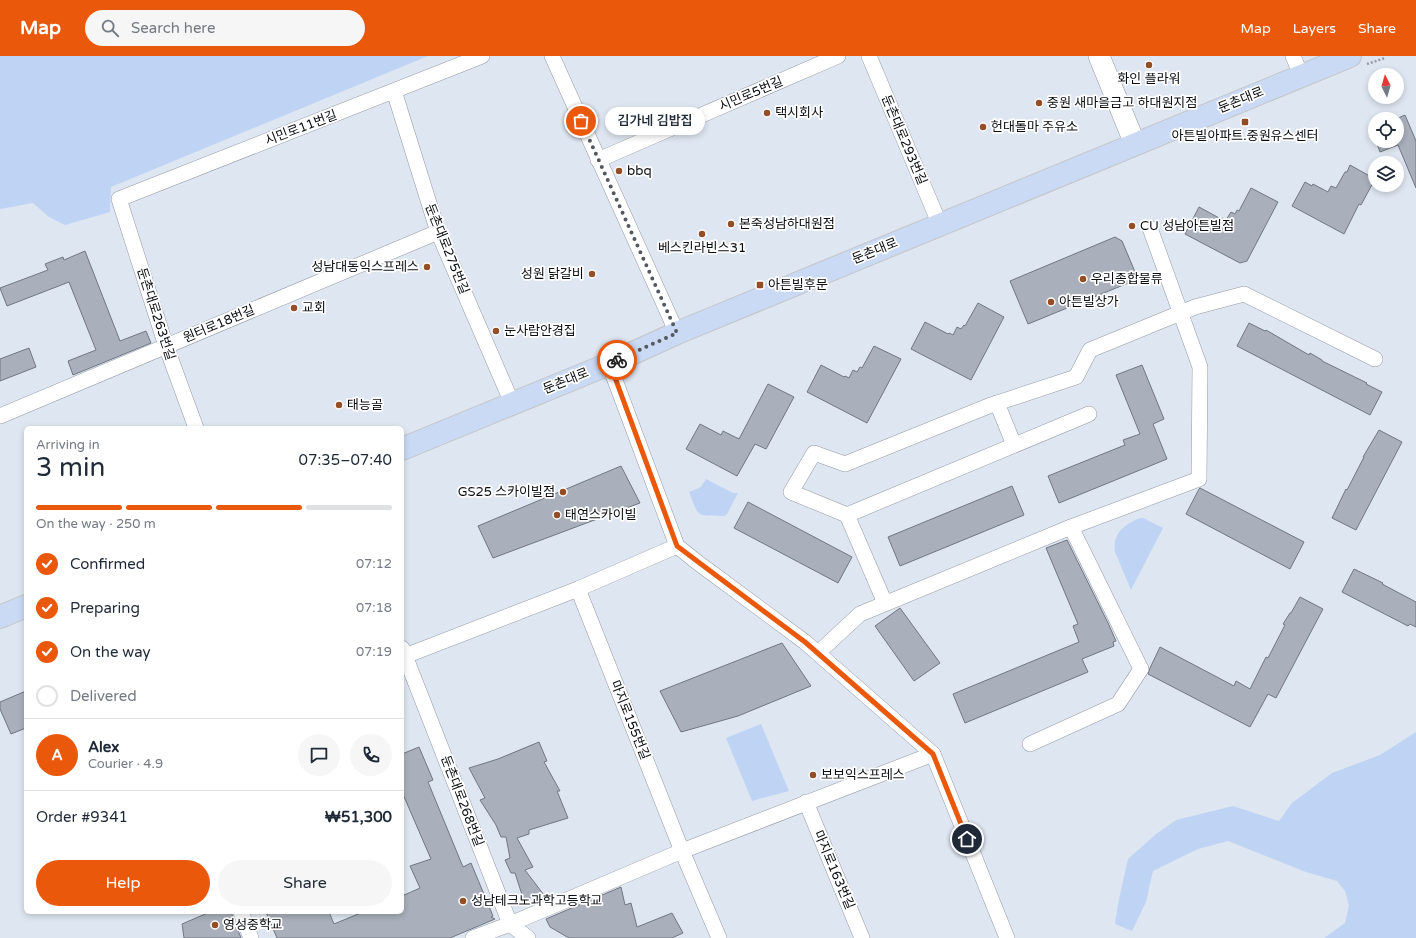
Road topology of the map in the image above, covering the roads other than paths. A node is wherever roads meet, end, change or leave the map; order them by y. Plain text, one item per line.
1 (482, 56) edge
2 (552, 56) edge
3 (838, 56) edge
4 (869, 56) edge
5 (1100, 56) edge
6 (1356, 61) edge
7 (1297, 66) edge
8 (394, 91) junction
9 (1135, 144) junction
10 (598, 160) junction
11 (119, 199) joint
12 (940, 225) junction
13 (1150, 228) dead end
14 (438, 232) junction
15 (1181, 313) junction
16 (677, 333) junction
17 (166, 346) junction
18 (1375, 359) dead end
19 (610, 364) junction
20 (512, 403) junction
21 (997, 403) junction
22 (1089, 414) dead end
23 (0, 416) edge
24 (195, 426) edge
25 (1014, 445) junction
26 (404, 448) edge
27 (847, 515) junction
28 (1071, 527) junction
29 (677, 546) junction
30 (578, 588) junction
31 (885, 604) junction
32 (24, 607) edge
33 (0, 617) edge
34 (404, 652) edge
35 (818, 653) junction
36 (1030, 744) dead end
37 (933, 754) junction
38 (806, 802) junction
39 (682, 851) junction
40 (242, 914) edge
41 (510, 924) junction
42 (251, 938) edge
43 (473, 938) edge
44 (528, 938) edge
45 (719, 938) edge
46 (862, 938) edge
47 (1007, 938) edge

1 - 8 street, 시민로11번길
2 - 10 street
3 - 10 street, 시민로5번길
4 - 12 street, 둔촌대로293번길
5 - 9 main road
6 - 7 main road, 둔촌대로
7 - 9 main road, 둔촌대로
8 - 11 street, 시민로11번길
8 - 14 street, 둔촌대로275번길
9 - 12 main road, 둔촌대로
10 - 16 street
11 - 17 street, 둔촌대로263번길
12 - 16 main road, 둔촌대로
13 - 15 street
14 - 17 street, 원터로18번길
14 - 20 street, 둔촌대로275번길
15 - 18 street
15 - 21 street
15 - 28 street
16 - 19 main road, 둔촌대로
17 - 23 street, 원터로18번길
17 - 24 street, 둔촌대로263번길
19 - 20 main road, 둔촌대로
19 - 29 street
20 - 26 main road, 둔촌대로
21 - 25 street
21 - 27 street
22 - 25 street
25 - 27 street
27 - 31 street
28 - 31 street
28 - 36 street
29 - 30 street, 둔촌대로268번길
29 - 35 street
30 - 34 street, 둔촌대로268번길
30 - 39 street, 마지로155번길
31 - 35 street
32 - 33 main road
34 - 41 street, 둔촌대로268번길
35 - 37 street
37 - 38 street
37 - 47 street
38 - 39 street
38 - 46 street, 마지로163번길
39 - 41 street
39 - 45 street
40 - 42 street
41 - 43 street
41 - 44 street

